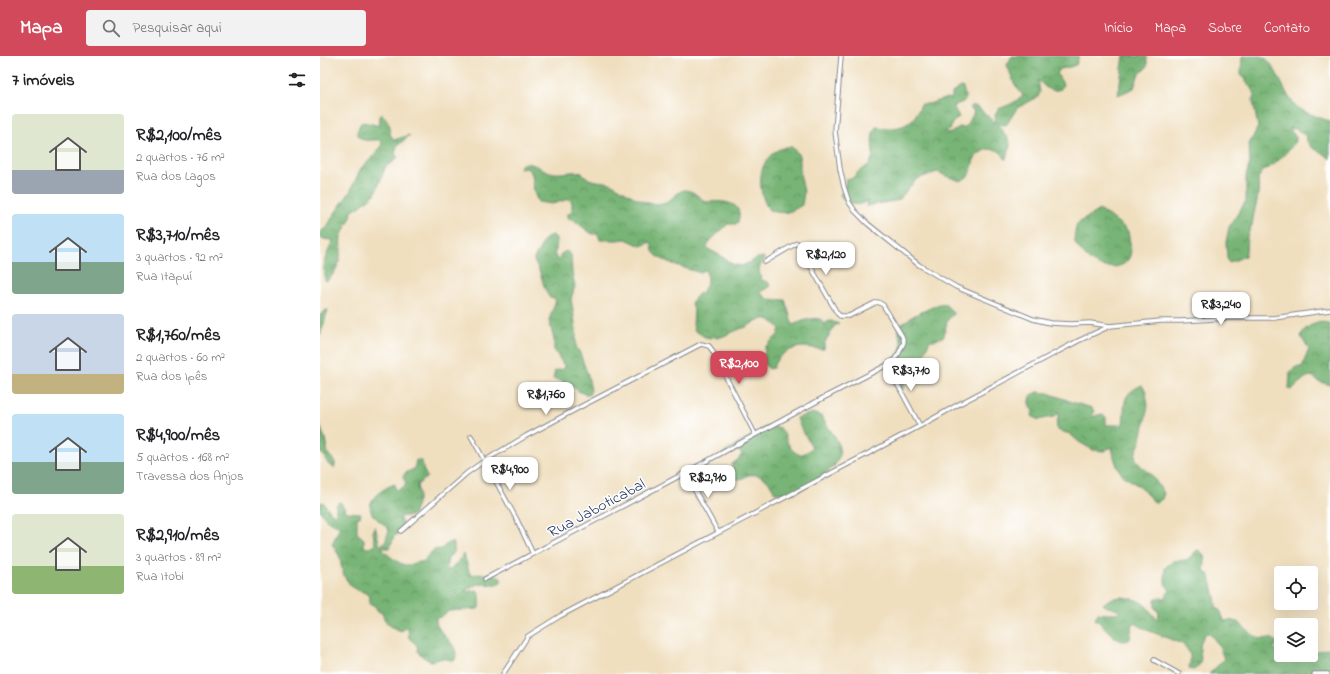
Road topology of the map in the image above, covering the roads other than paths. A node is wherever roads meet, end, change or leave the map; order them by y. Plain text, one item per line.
1 (841, 56) edge
2 (766, 262) dead end
3 (1330, 310) edge
4 (1110, 326) junction
5 (887, 365) junction
6 (920, 426) junction
7 (755, 434) junction
8 (471, 436) dead end
9 (484, 461) junction
10 (685, 473) junction
11 (401, 531) dead end
12 (718, 532) junction
13 (533, 554) junction
14 (485, 579) dead end
15 (1154, 660) dead end
16 (503, 674) edge
17 (1179, 674) edge
18 (1314, 674) edge
19 (1328, 674) edge

1 - 4 street
2 - 5 street
3 - 4 street
4 - 6 street
5 - 6 street
5 - 7 street, Rua Jaboticabal
6 - 12 street
7 - 9 street
7 - 10 street, Rua Jaboticabal
8 - 9 street
9 - 11 street
9 - 13 street
10 - 12 street
10 - 13 street, Rua Jaboticabal
12 - 16 street
13 - 14 street, Rua Jaboticabal
15 - 17 street
18 - 19 street

